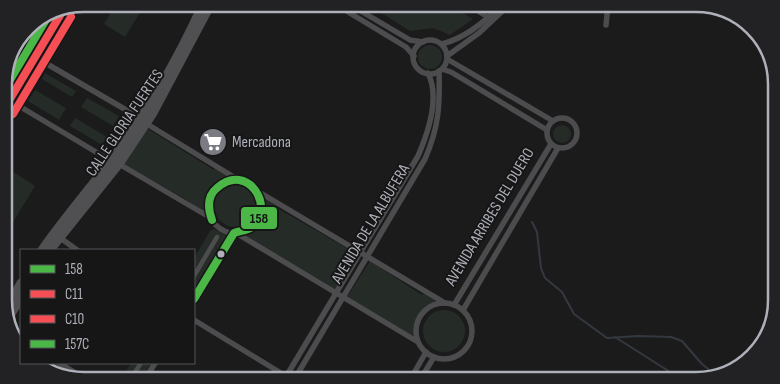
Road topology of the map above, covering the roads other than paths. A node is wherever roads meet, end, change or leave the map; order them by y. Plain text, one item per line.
1 (199, 12) edge
2 (207, 12) edge
3 (348, 12) edge
4 (363, 12) edge
5 (480, 12) edge
6 (493, 12) edge
7 (501, 12) edge
8 (607, 12) edge
9 (488, 17) junction
10 (59, 18) edge
11 (606, 25) dead end
12 (423, 42) junction
13 (442, 44) junction
14 (35, 56) junction
15 (414, 56) junction
16 (18, 58) edge
17 (447, 58) junction
18 (30, 65) junction
19 (440, 70) junction
20 (428, 73) junction
21 (15, 91) joint
22 (13, 94) edge
23 (13, 102) edge
24 (143, 121) junction
25 (553, 121) junction
26 (547, 130) junction
27 (551, 144) junction
28 (558, 148) junction
29 (115, 163) junction
30 (237, 179) junction
31 (259, 192) junction
32 (211, 218) junction
33 (235, 233) junction
34 (217, 237) dead end
35 (57, 243) edge
36 (43, 249) edge
37 (73, 249) edge
38 (360, 253) junction
39 (367, 257) junction
40 (195, 274) edge
41 (20, 285) edge
42 (336, 294) junction
43 (195, 297) edge
44 (12, 298) edge
45 (343, 298) junction
46 (20, 299) edge
47 (445, 303) junction
48 (454, 305) junction
49 (463, 310) junction
50 (13, 311) edge
51 (195, 321) edge
52 (418, 342) junction
53 (426, 352) junction
54 (434, 357) junction
55 (415, 371) edge
56 (425, 371) edge
57 (275, 372) edge
58 (289, 372) edge
59 (299, 372) edge

1 - 24 main road, CALLE GLORIA FUERTES
2 - 24 main road, CALLE GLORIA FUERTES
3 - 15 street
4 - 12 street
5 - 9 street
6 - 9 street
7 - 17 street
8 - 11 street
9 - 13 street
10 - 14 street
12 - 13 street
12 - 15 street
13 - 17 street
14 - 18 street
14 - 24 street
15 - 20 street
16 - 18 street
17 - 19 street
17 - 25 street
18 - 21 street
19 - 20 street
19 - 26 street
19 - 39 street, AVENIDA DE LA ALBUFERA
20 - 38 street, AVENIDA DE LA ALBUFERA
21 - 22 street
23 - 29 street
24 - 29 main road, CALLE GLORIA FUERTES
24 - 30 street
25 - 26 street
25 - 28 street
26 - 27 street
27 - 28 street
27 - 48 street, AVENIDA ARRIBES DEL DUERO
28 - 49 street, AVENIDA ARRIBES DEL DUERO
29 - 32 street
29 - 35 main road, CALLE GLORIA FUERTES
29 - 36 main road, CALLE GLORIA FUERTES
30 - 31 street
30 - 32 street
31 - 33 street
31 - 38 street
32 - 33 street
33 - 42 street
33 - 43 street
34 - 40 street
35 - 37 street
38 - 39 street
38 - 42 street, AVENIDA DE LA ALBUFERA
39 - 45 street, AVENIDA DE LA ALBUFERA
39 - 47 street
41 - 44 main road
42 - 45 street
42 - 58 street, AVENIDA DE LA ALBUFERA
45 - 52 street
45 - 59 street, AVENIDA DE LA ALBUFERA
46 - 50 main road
47 - 48 street
47 - 52 street
48 - 49 street
49 - 54 street
51 - 57 street
52 - 53 street
53 - 54 street
53 - 55 street
54 - 56 street

